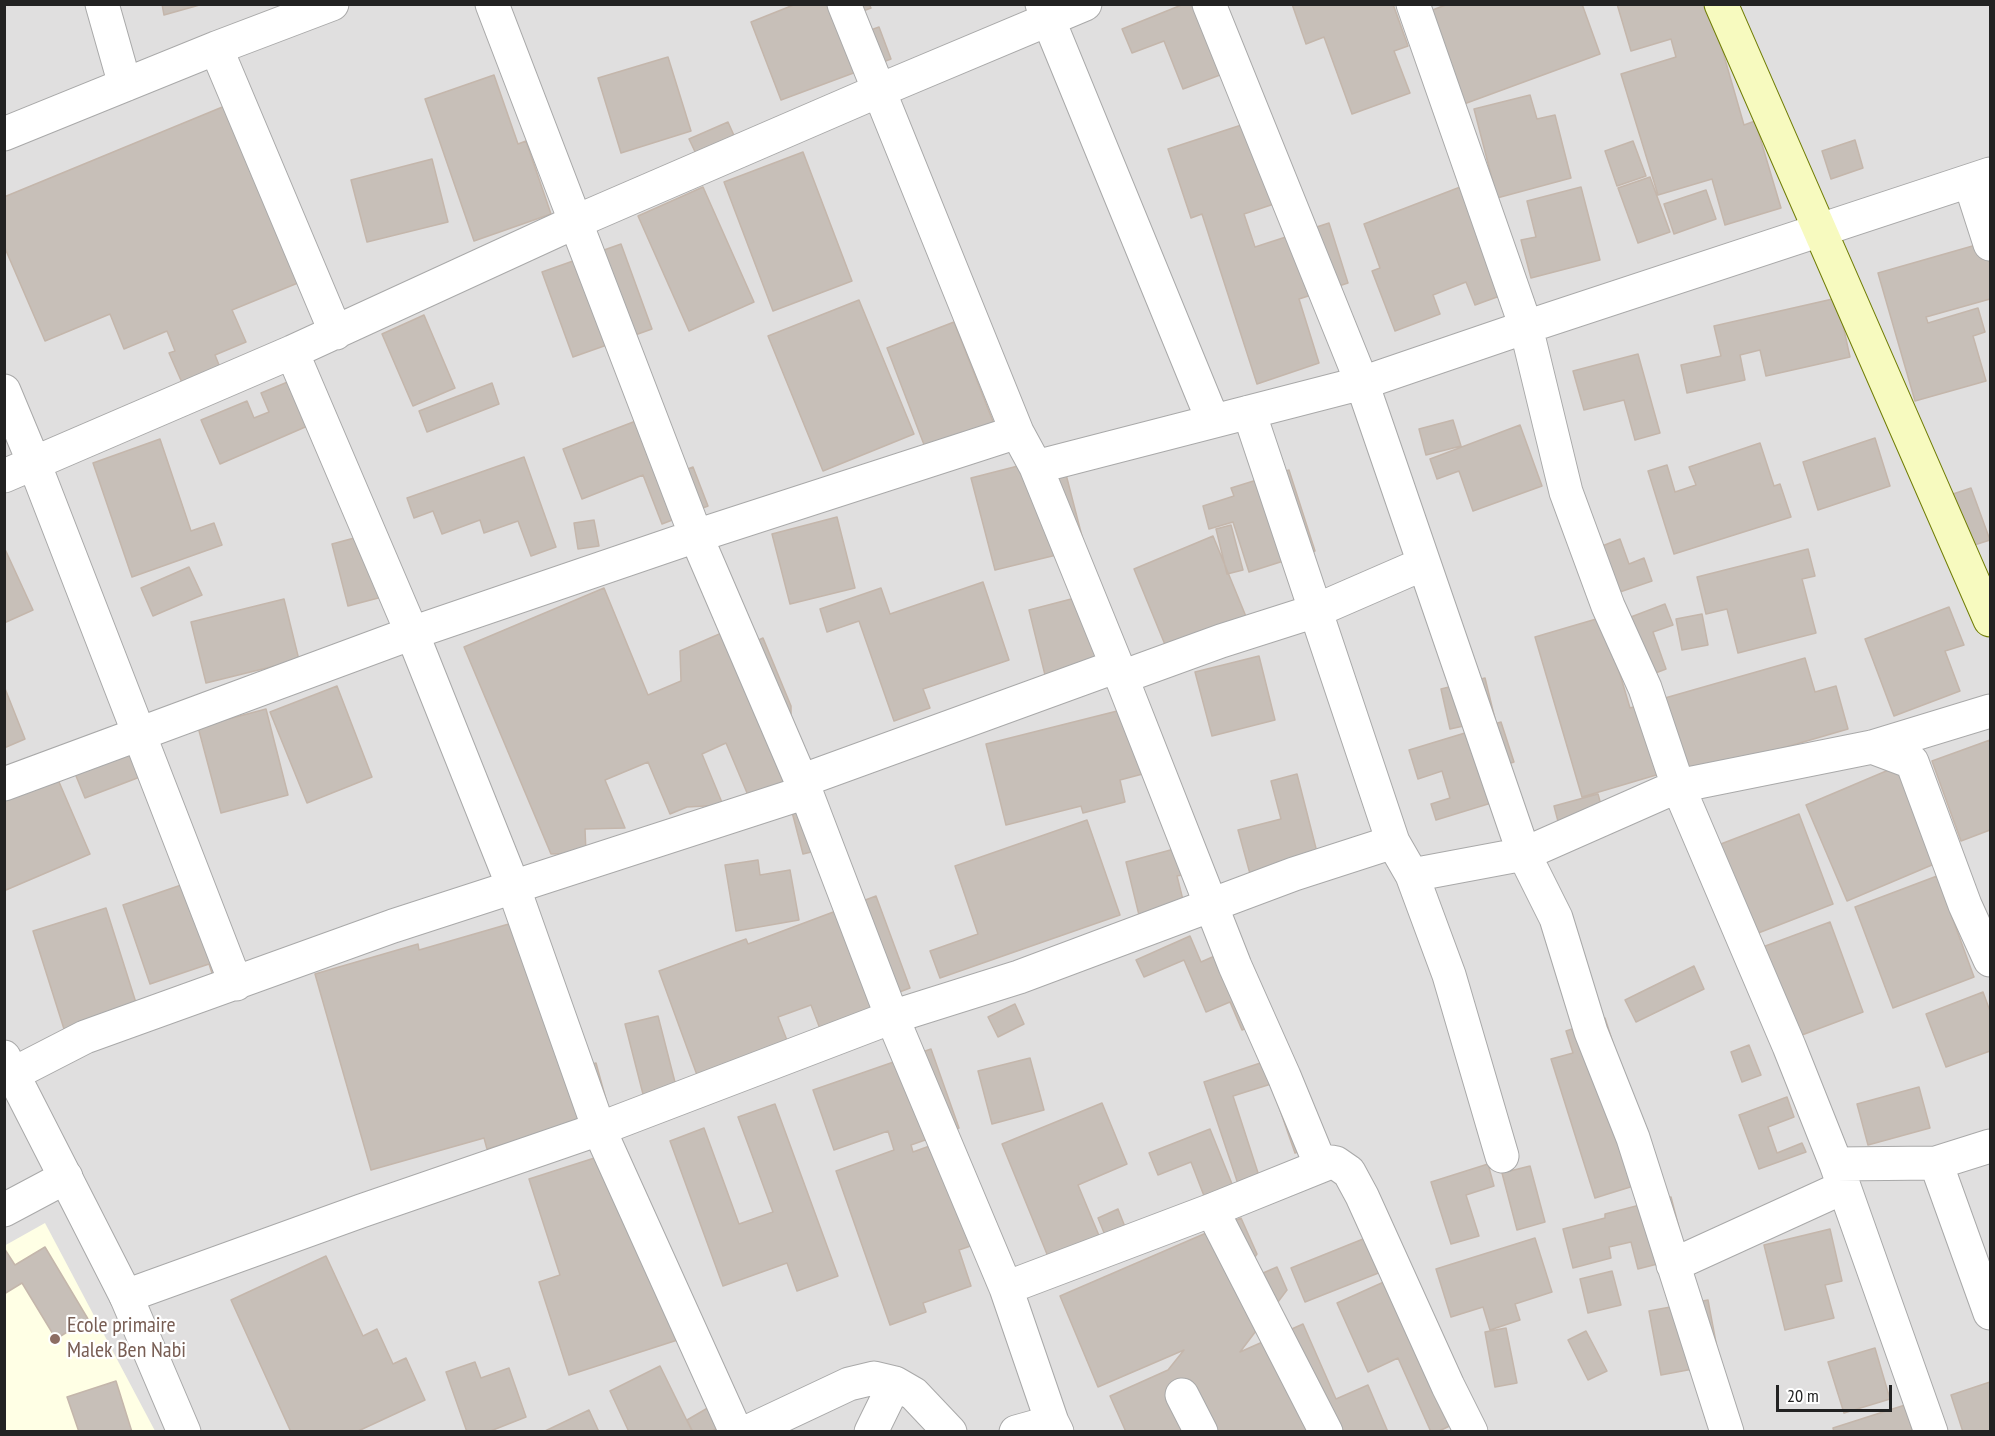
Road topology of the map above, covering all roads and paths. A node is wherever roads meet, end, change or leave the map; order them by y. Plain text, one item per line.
1 (102, 4) edge
2 (332, 4) edge
3 (492, 4) edge
4 (844, 4) edge
5 (1085, 4) edge
6 (1209, 4) edge
7 (1413, 4) edge
8 (1721, 4) edge
9 (1046, 12) edge
10 (216, 48) junction
11 (125, 85) junction
12 (878, 91) junction
13 (4, 134) edge
14 (1980, 178) edge
15 (575, 222) junction
16 (1820, 230) junction
17 (1990, 244) edge
18 (1526, 327) junction
19 (336, 333) junction
20 (292, 352) junction
21 (1362, 383) junction
22 (4, 391) edge
23 (1249, 412) junction
24 (1213, 421) junction
25 (1017, 432) junction
26 (34, 463) junction
27 (1036, 467) junction
28 (4, 476) edge
29 (696, 536) junction
30 (1423, 564) junction
31 (1315, 611) junction
32 (1990, 620) edge
33 (412, 633) junction
34 (1119, 672) junction
35 (1990, 711) edge
36 (140, 734) junction
37 (1872, 747) junction
38 (4, 784) edge
39 (1678, 786) junction
40 (803, 787) junction
41 (1393, 842) junction
42 (1524, 854) junction
43 (1412, 875) junction
44 (513, 886) junction
45 (1211, 905) junction
46 (1990, 960) edge
47 (236, 984) junction
48 (892, 1017) junction
49 (9, 1065) edge
50 (599, 1129) junction
51 (1990, 1146) edge
52 (1502, 1156) dead end
53 (1936, 1162) junction
54 (1321, 1166) junction
55 (1840, 1175) junction
56 (66, 1177) junction
57 (4, 1210) edge
58 (1212, 1210) junction
59 (1673, 1265) junction
60 (1006, 1288) junction
61 (126, 1296) junction
62 (1990, 1313) edge
63 (895, 1383) junction
64 (1182, 1395) dead end
65 (1054, 1426) edge
66 (183, 1431) edge
67 (736, 1431) edge
68 (747, 1431) edge
69 (871, 1431) edge
70 (950, 1431) edge
71 (1016, 1431) edge
72 (1200, 1431) edge
73 (1326, 1431) edge
74 (1471, 1431) edge
75 (1727, 1431) edge
76 (1931, 1431) edge

1 - 11 street
2 - 10 street
3 - 15 street
4 - 12 street
5 - 9 street
6 - 21 street
7 - 18 street
8 - 16 main road
9 - 12 street
9 - 24 street
10 - 11 street
10 - 19 street
11 - 13 street
12 - 15 street
12 - 25 street
14 - 16 street
14 - 17 street
15 - 19 street
15 - 29 street
16 - 18 street
16 - 32 main road
18 - 21 street
18 - 39 street
19 - 20 street
20 - 26 street
20 - 33 street
21 - 23 street
21 - 30 street
22 - 26 street
23 - 24 street
23 - 31 street
24 - 27 street
25 - 27 street
25 - 29 street
26 - 28 street
26 - 36 street
27 - 34 street
29 - 33 street
29 - 40 street
30 - 31 street
30 - 42 street
31 - 34 street
31 - 41 street
33 - 36 street
33 - 44 street
34 - 40 street
34 - 45 street
35 - 37 street
36 - 38 street
36 - 47 street
37 - 39 street
37 - 46 street
39 - 42 street
39 - 55 street
40 - 44 street
40 - 48 street
41 - 43 street
41 - 45 street
42 - 43 street
42 - 59 street
43 - 52 street
44 - 47 street
44 - 50 street
45 - 48 street
45 - 54 street
47 - 49 street
48 - 50 street
48 - 60 street
49 - 56 street
50 - 61 street
50 - 67 street
51 - 53 street
53 - 55 street
53 - 62 street
54 - 58 street
54 - 74 street
55 - 59 street
55 - 76 street
56 - 57 street
56 - 61 street
58 - 60 street
58 - 73 street
59 - 75 street
60 - 65 street
61 - 66 street
63 - 68 street
63 - 69 street
63 - 70 street
64 - 72 street
65 - 71 street

